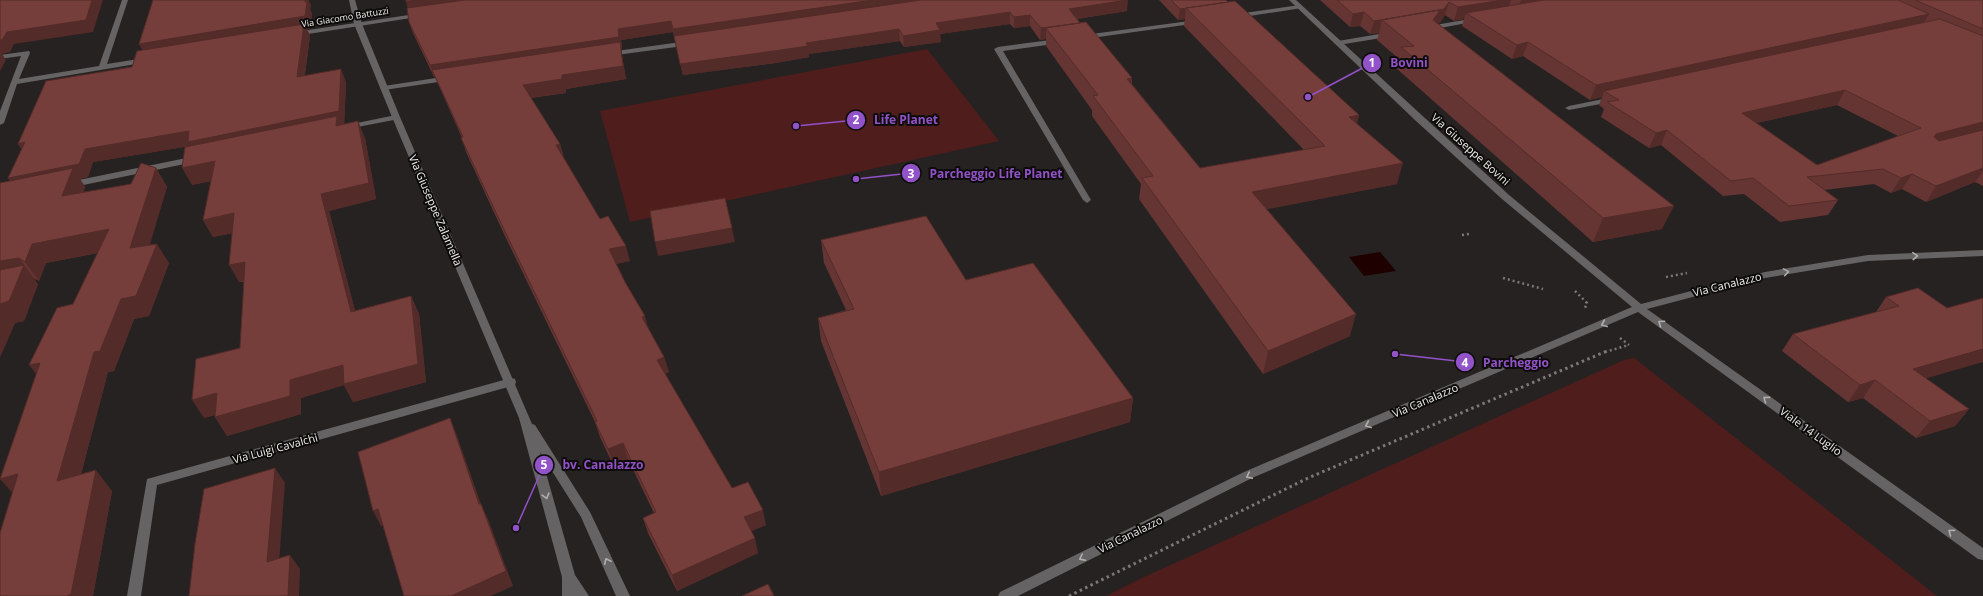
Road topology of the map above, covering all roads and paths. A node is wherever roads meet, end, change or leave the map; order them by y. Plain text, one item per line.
1 (125, 0) edge
2 (352, 0) edge
3 (1292, 0) edge
4 (1300, 7) junction
5 (428, 14) edge
6 (1230, 17) edge
7 (1482, 19) edge
8 (1206, 20) edge
9 (358, 24) junction
10 (1422, 29) edge
11 (1399, 33) edge
12 (288, 36) edge
13 (698, 41) edge
14 (1338, 43) junction
15 (604, 55) edge
16 (0, 57) edge
17 (156, 58) edge
18 (102, 67) junction
19 (454, 78) edge
20 (14, 82) junction
21 (384, 88) junction
22 (1623, 97) edge
23 (1569, 108) dead end
24 (396, 117) junction
25 (0, 123) edge
26 (341, 128) edge
27 (202, 158) edge
28 (62, 187) edge
29 (1087, 200) dead end
30 (1469, 234) dead end
31 (1462, 235) dead end
32 (1983, 252) edge
33 (1503, 278) dead end
34 (1543, 289) dead end
35 (1575, 291) dead end
36 (1639, 308) junction
37 (1584, 310) dead end
38 (1616, 335) dead end
39 (511, 382) junction
40 (525, 418) junction
41 (1983, 555) edge
42 (569, 577) junction
43 (134, 596) edge
44 (569, 596) edge
45 (582, 596) edge
46 (623, 596) edge
47 (1005, 596) edge
48 (1068, 596) edge

1 - 18 street
2 - 9 street, Via Giuseppe Zalamella
3 - 4 street, Via Giuseppe Bovini
4 - 6 street
4 - 14 street, Via Giuseppe Bovini
5 - 9 street, Via Giacomo Battuzzi
7 - 10 street
8 - 29 street
9 - 12 street, Via Giacomo Battuzzi
9 - 21 street, Via Giuseppe Zalamella
11 - 14 street
13 - 15 street
14 - 36 street, Via Giuseppe Bovini
16 - 20 street
17 - 18 street
18 - 20 street
19 - 21 street
20 - 25 street
21 - 24 street, Via Giuseppe Zalamella
22 - 23 street
24 - 26 street
24 - 39 street, Via Giuseppe Zalamella
27 - 28 street
30 - 31 path
36 -> 32 street, Via Canalazzo
33 - 34 path
35 - 37 path
41 -> 36 street, Viale 14 Luglio
36 -> 47 street, Via Canalazzo
38 - 48 path
39 - 40 street, Via Giuseppe Zalamella
39 - 43 street, Via Luigi Cavalchi
40 -> 42 street, Via Giuseppe Zalamella
46 -> 40 street, Via Giuseppe Zalamella
42 - 44 street
42 - 45 street, Via Giuseppe Zalamella

